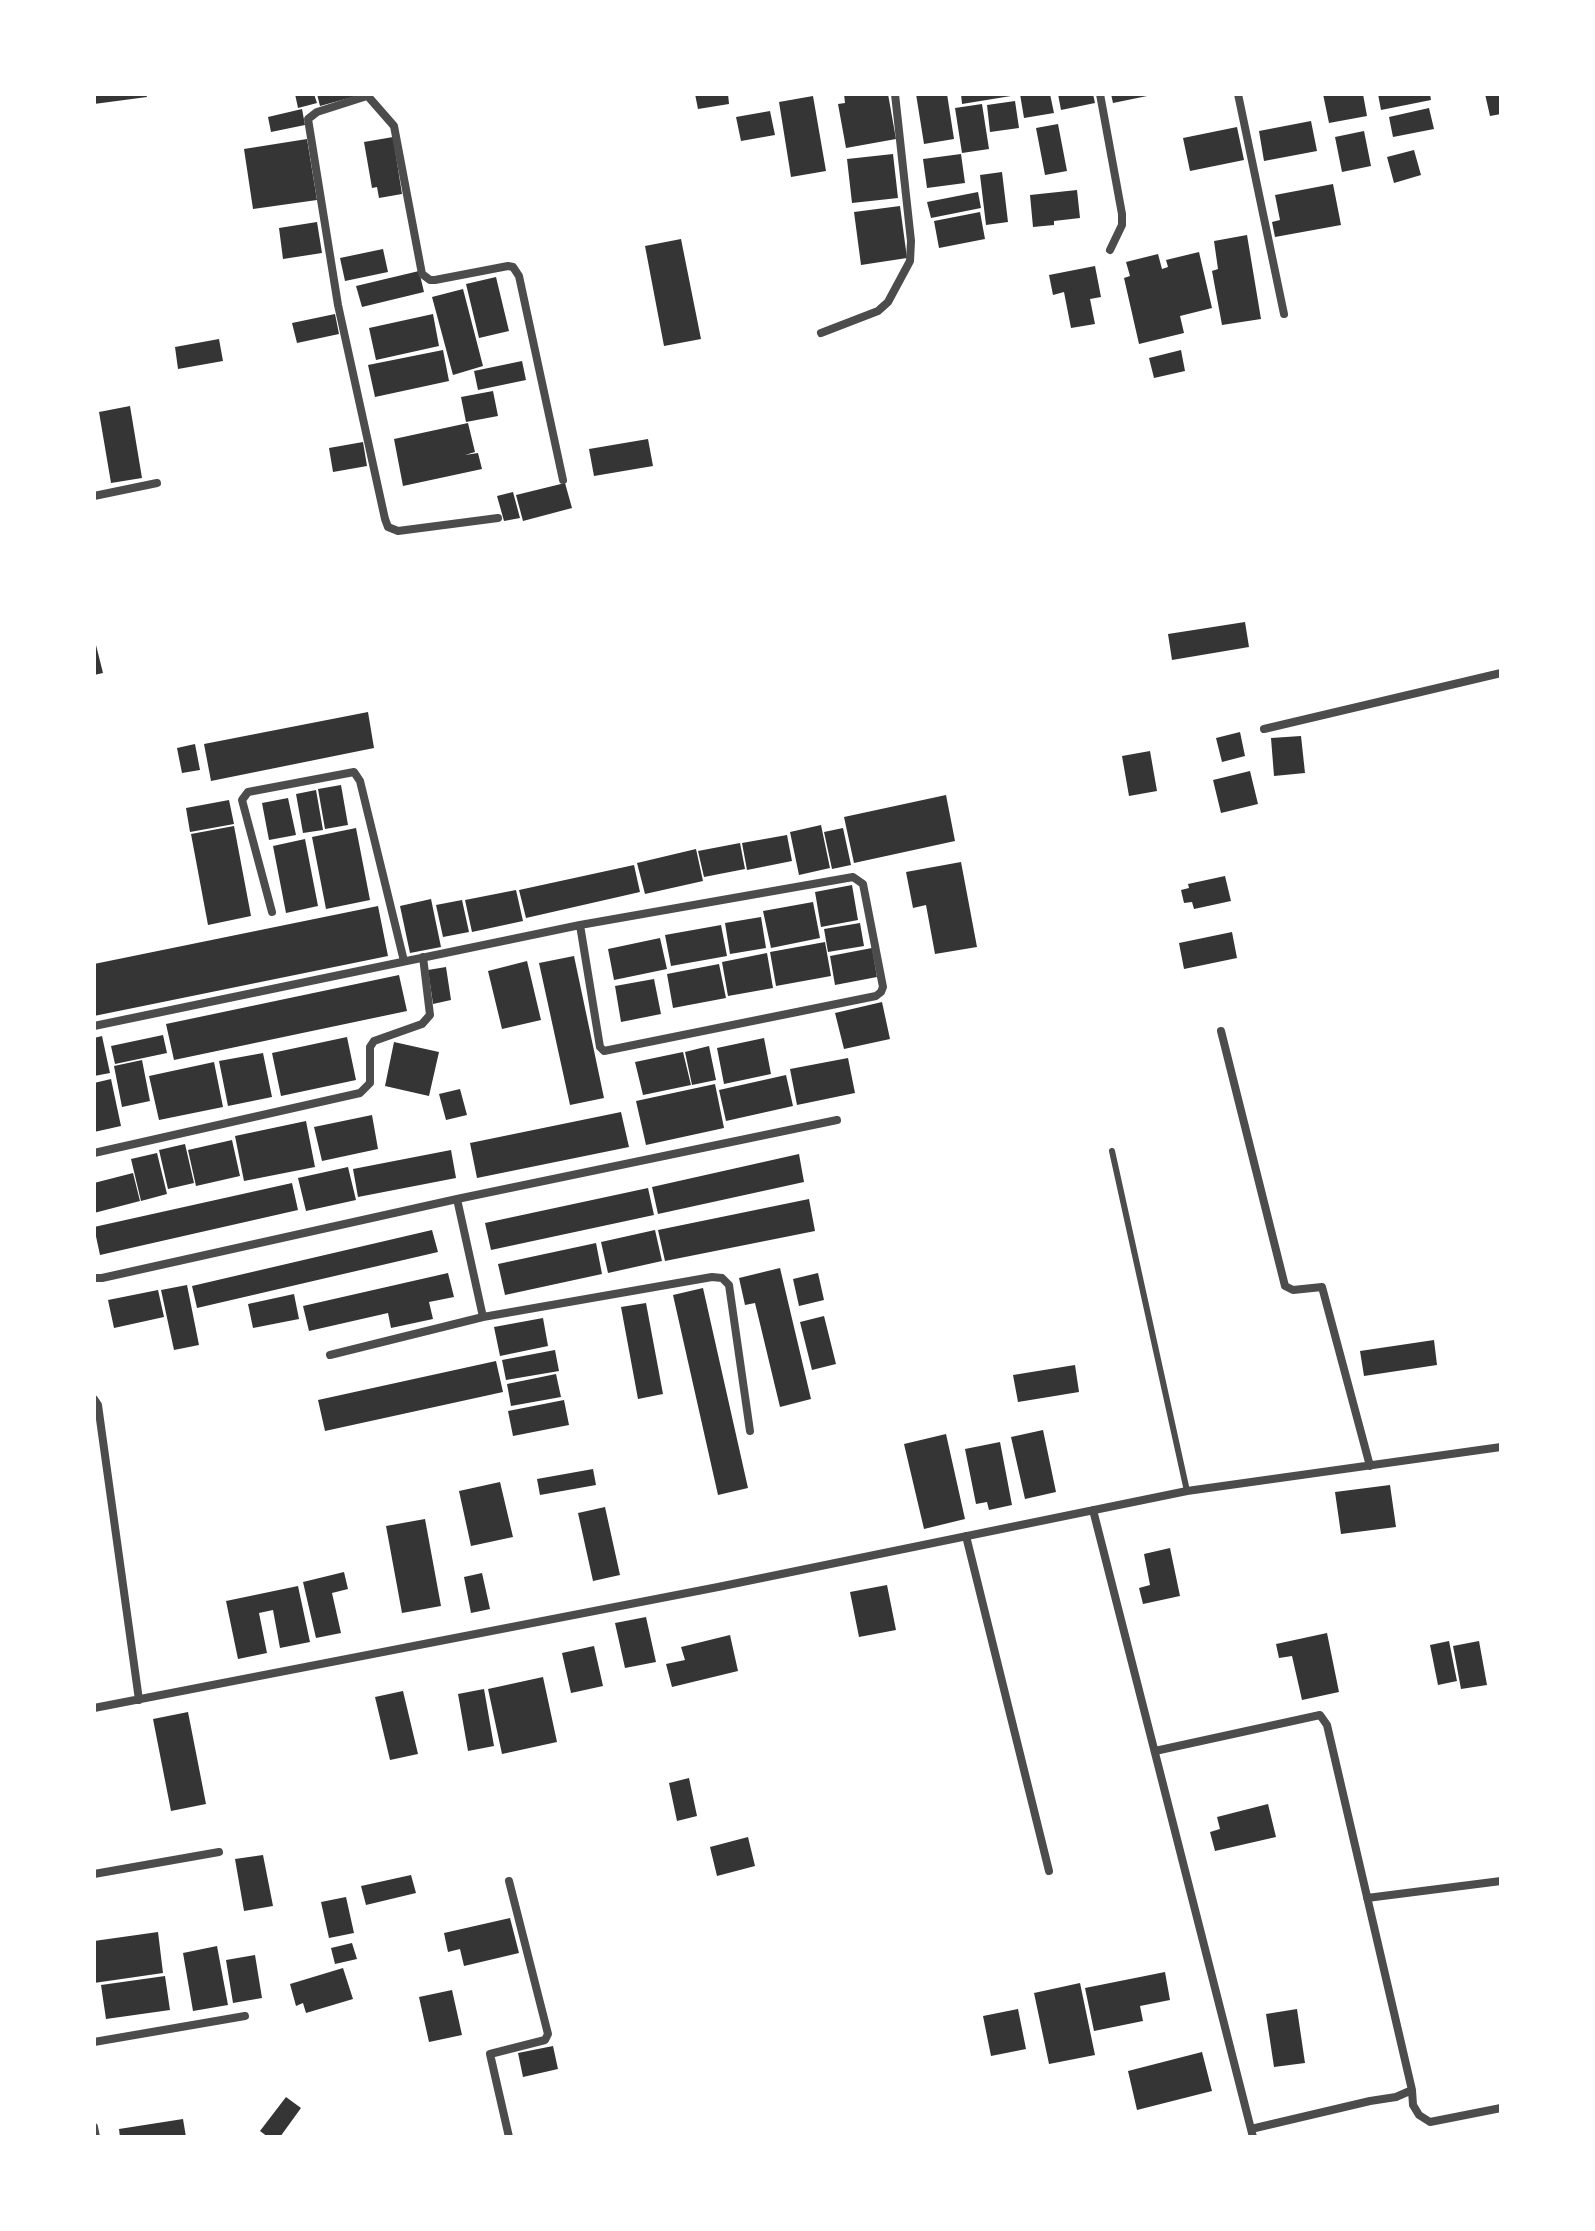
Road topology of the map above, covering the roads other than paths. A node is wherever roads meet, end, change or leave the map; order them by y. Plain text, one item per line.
1 (895, 94) edge
2 (1100, 94) edge
3 (1238, 94) edge
4 (366, 95) edge
5 (1110, 250) dead end
6 (1284, 314) dead end
7 (821, 333) dead end
8 (563, 480) dead end
9 (157, 483) dead end
10 (94, 496) edge
11 (498, 518) dead end
12 (1501, 673) edge
13 (1264, 729) dead end
14 (272, 912) dead end
15 (580, 925) junction
16 (423, 957) junction
17 (404, 961) junction
18 (94, 1026) edge
19 (1221, 1031) dead end
20 (837, 1120) dead end
21 (1112, 1151) dead end
22 (94, 1153) edge
23 (457, 1199) junction
24 (94, 1278) edge
25 (483, 1317) junction
26 (330, 1355) dead end
27 (94, 1399) edge
28 (750, 1431) dead end
29 (1501, 1447) edge
30 (1370, 1466) junction
31 (1187, 1491) junction
32 (1093, 1510) junction
33 (966, 1536) junction
34 (139, 1700) junction
35 (94, 1708) edge
36 (1155, 1751) junction
37 (219, 1852) dead end
38 (1049, 1871) dead end
39 (94, 1874) edge
40 (509, 1881) dead end
41 (1501, 1881) edge
42 (1367, 1898) junction
43 (245, 2016) dead end
44 (94, 2042) edge
45 (1412, 2090) junction
46 (1501, 2108) edge
47 (94, 2127) edge
48 (1252, 2133) edge
49 (96, 2137) edge
50 (509, 2137) edge

1 - 7 street
2 - 5 street
3 - 6 street
4 - 8 street
4 - 11 street
9 - 10 street
12 - 13 street
14 - 17 street
15 - 15 street
15 - 16 street
16 - 17 street
16 - 22 street
17 - 18 street
19 - 30 street
20 - 23 street
21 - 31 lane
23 - 24 street
23 - 25 street
25 - 26 street
25 - 28 street
27 - 34 street
29 - 30 street
30 - 31 street
31 - 32 street
32 - 33 street
32 - 36 street
33 - 34 street
33 - 38 street
34 - 35 street
36 - 42 street
36 - 48 street
37 - 39 street
40 - 50 street
41 - 42 street
42 - 45 street
43 - 44 street
45 - 46 street
45 - 48 street
47 - 49 street

